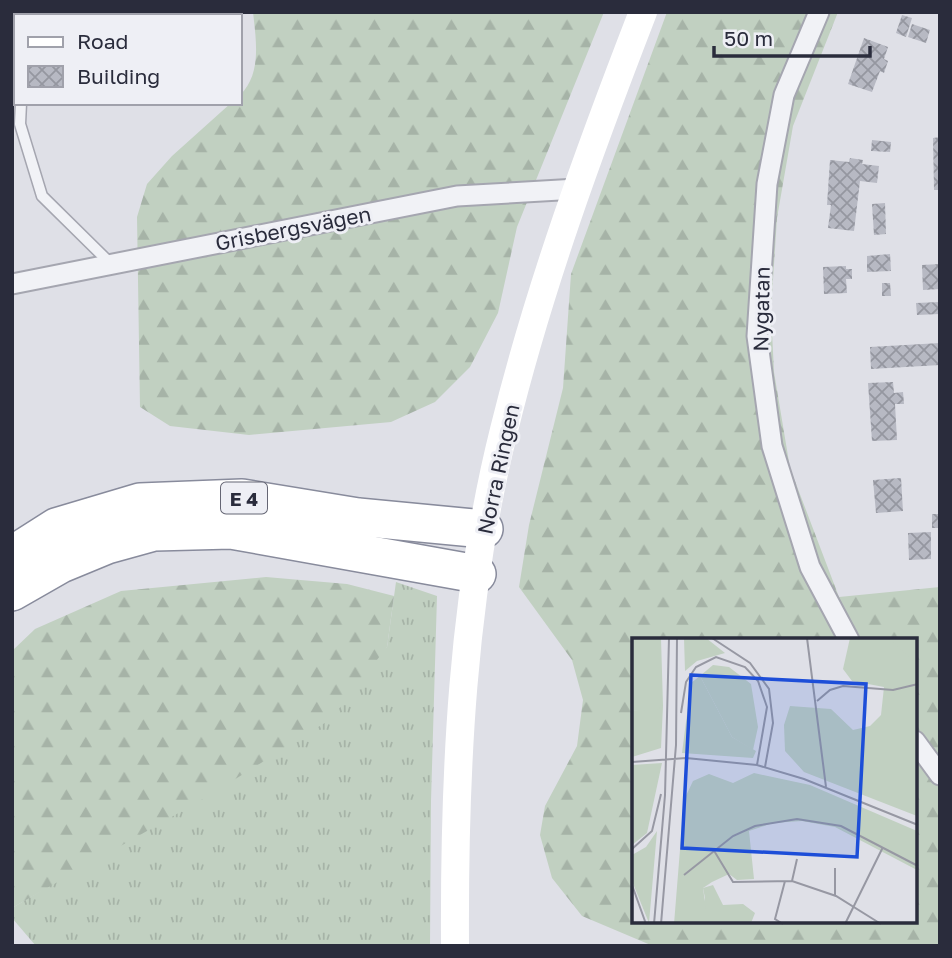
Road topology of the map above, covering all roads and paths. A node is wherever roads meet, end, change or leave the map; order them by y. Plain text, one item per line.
1 (643, 12) edge
2 (819, 12) edge
3 (20, 105) edge
4 (577, 189) junction
5 (111, 264) junction
6 (12, 284) edge
7 (485, 529) junction
8 (12, 555) edge
9 (477, 574) junction
10 (12, 592) edge
11 (848, 638) edge
12 (917, 744) edge
13 (940, 775) edge
14 (455, 946) edge

1 - 4 main road, Norra Ringen
2 - 11 street, Nygatan
3 - 5 lane
4 - 5 street, Grisbergsvägen
4 - 7 main road, Norra Ringen
5 - 6 street, Grisbergsvägen
7 - 8 highway, E 4
7 - 9 main road, Norra Ringen
9 - 10 highway, E 4
9 - 14 main road, Norra Ringen
12 - 13 street

